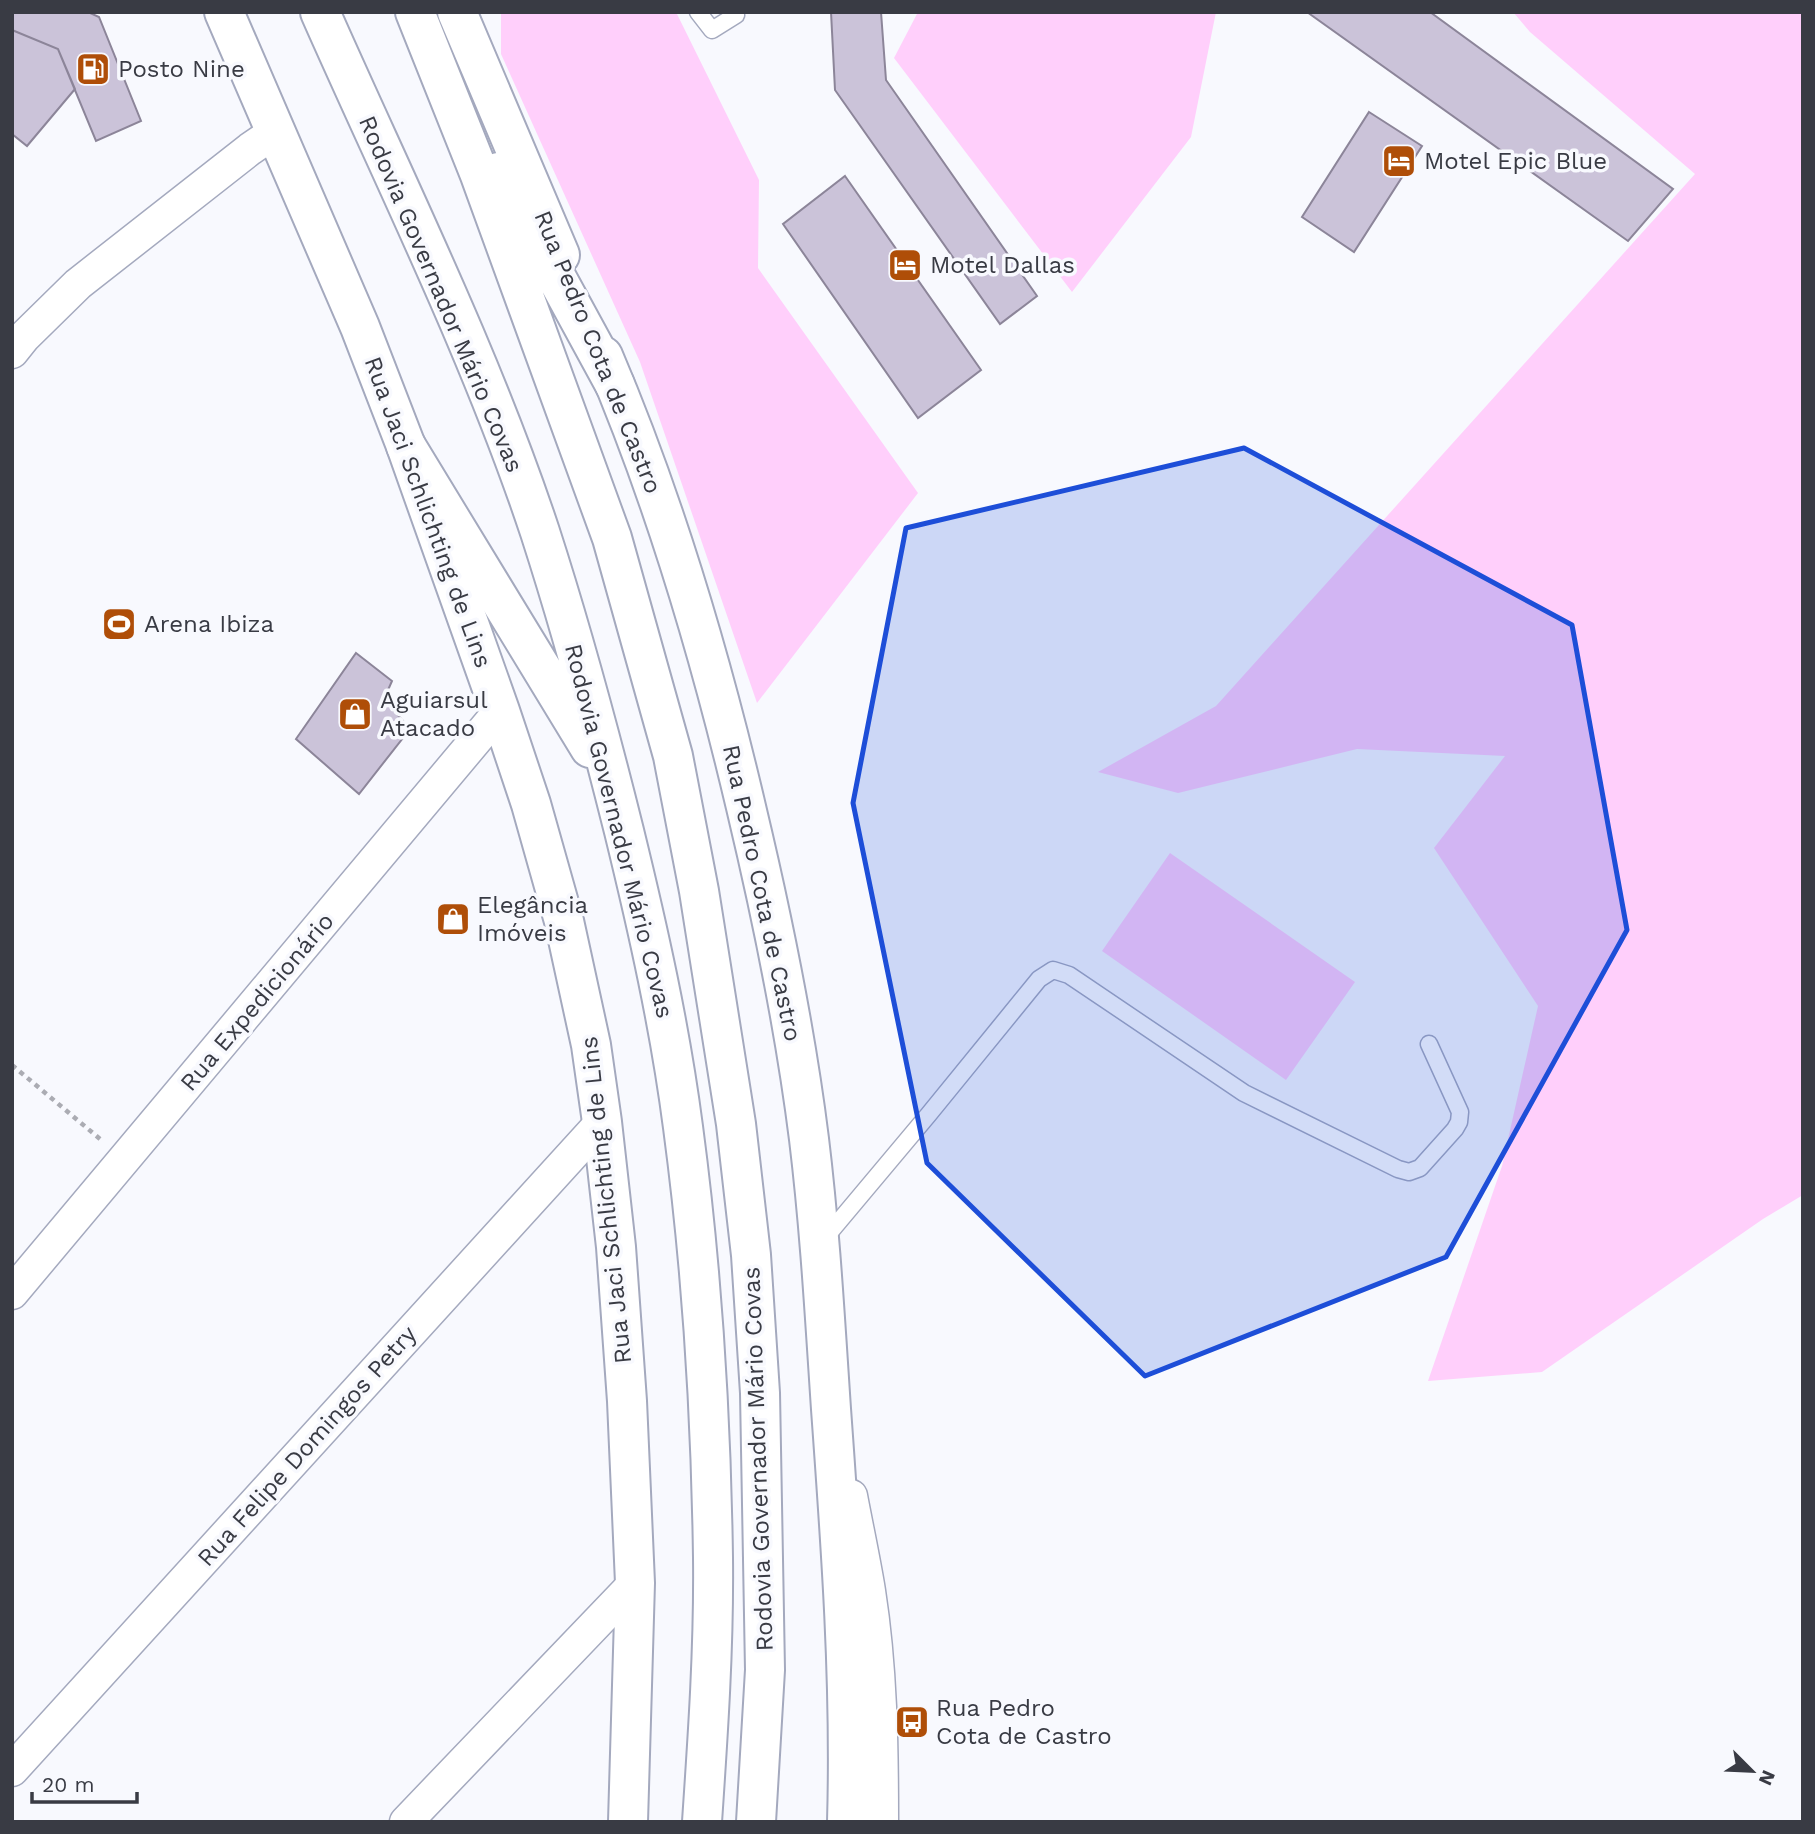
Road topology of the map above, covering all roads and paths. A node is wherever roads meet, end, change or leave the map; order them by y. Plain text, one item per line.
1 (225, 12) edge
2 (320, 12) edge
3 (418, 12) edge
4 (457, 12) edge
5 (698, 12) edge
6 (735, 14) edge
7 (276, 131) junction
8 (12, 352) edge
9 (615, 385) junction
10 (407, 446) junction
11 (500, 711) junction
12 (613, 786) junction
13 (1429, 1044) dead end
14 (12, 1065) edge
15 (602, 1122) junction
16 (125, 1160) junction
17 (820, 1244) junction
18 (12, 1293) edge
19 (829, 1373) junction
20 (635, 1583) junction
21 (12, 1770) edge
22 (406, 1822) edge
23 (628, 1822) edge
24 (702, 1822) edge
25 (756, 1822) edge
26 (846, 1822) edge
27 (882, 1822) edge

1 - 7 main road, Rua Jaci Schlichting de Lins
2 - 12 main road, Rodovia Governador Mário Covas
3 - 9 main road
3 - 25 main road, Rodovia Governador Mário Covas
4 - 9 main road, Rua Pedro Cota de Castro
5 - 6 lane
7 - 8 street
7 - 10 main road, Rua Jaci Schlichting de Lins
9 - 17 main road, Rua Pedro Cota de Castro
10 - 11 main road, Rua Jaci Schlichting de Lins
10 - 12 main road
11 - 15 main road, Rua Jaci Schlichting de Lins
11 - 16 street, Rua Expedicionário
12 - 24 main road, Rodovia Governador Mário Covas
13 - 17 lane
14 - 16 path
15 - 20 main road, Rua Jaci Schlichting de Lins
15 - 21 street, Rua Felipe Domingos Petry
16 - 18 street, Rua Expedicionário
17 - 19 main road, Rua Pedro Cota de Castro
19 - 26 main road, Rua Pedro Cota de Castro
19 - 27 street
20 - 22 street
20 - 23 main road, Rua Jaci Schlichting de Lins

